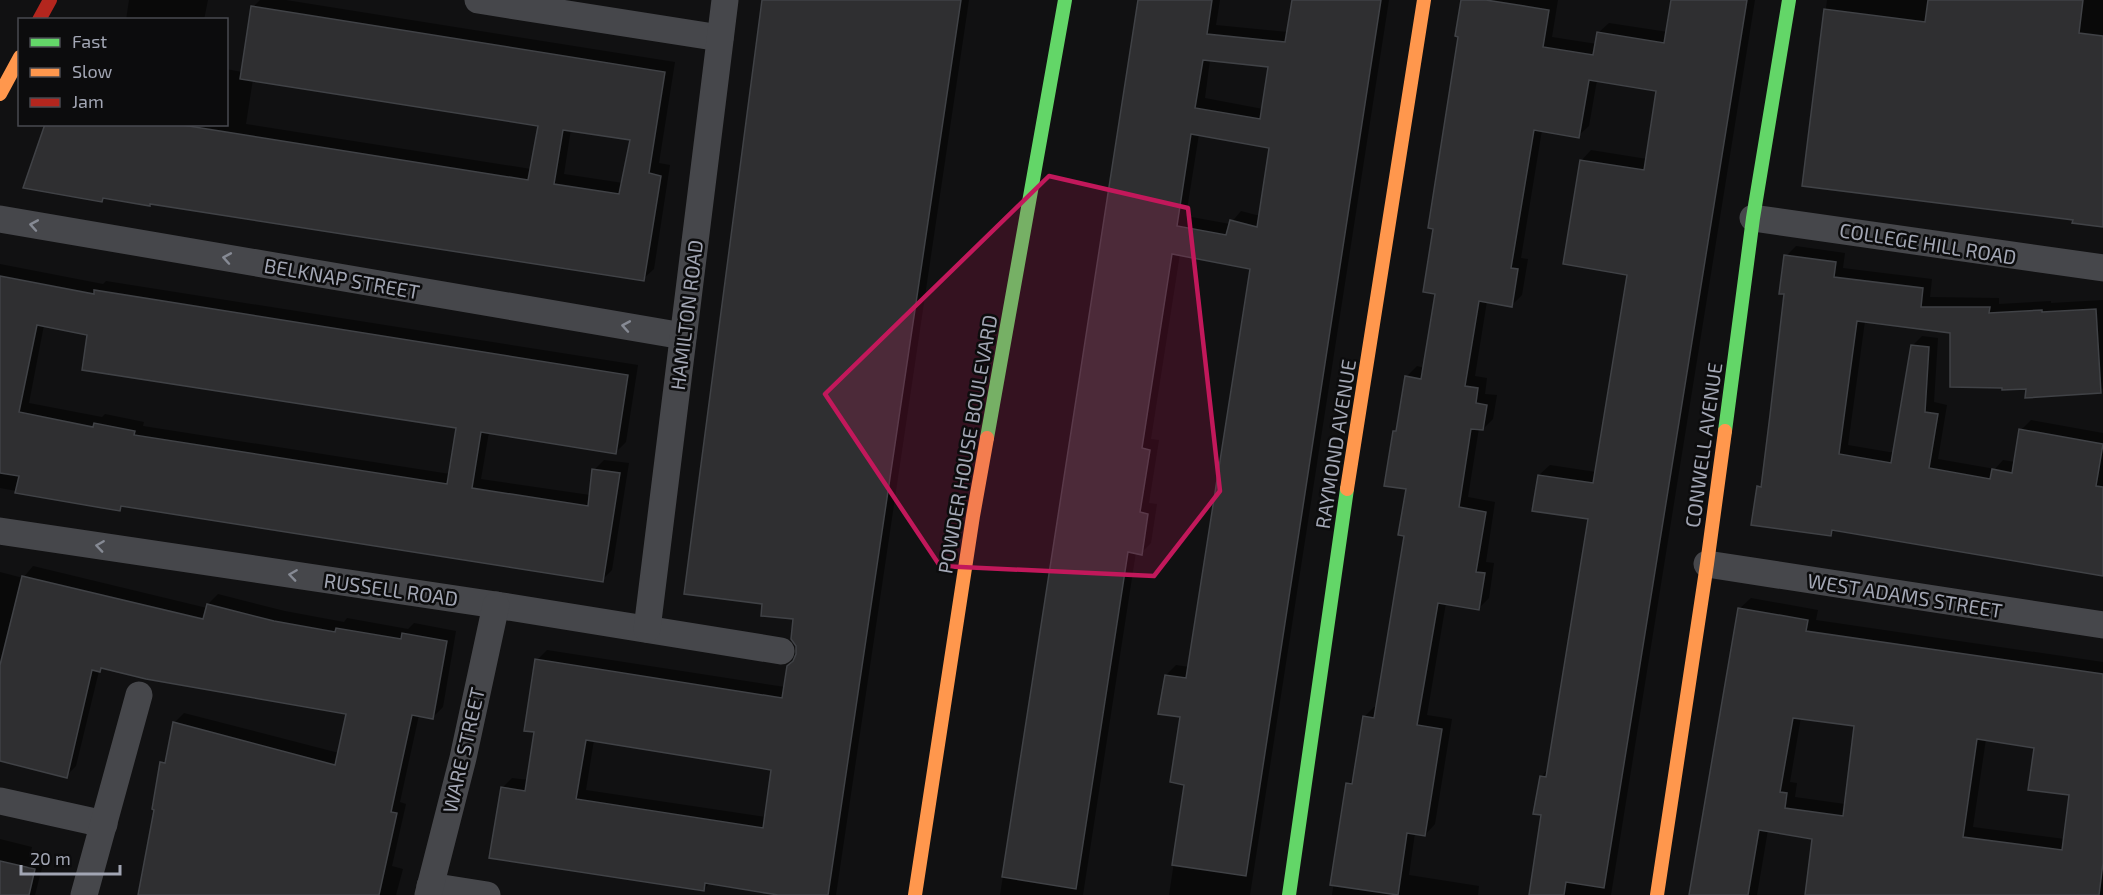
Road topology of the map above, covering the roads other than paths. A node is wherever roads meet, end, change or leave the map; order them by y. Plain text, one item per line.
1 (50, 0) edge
2 (478, 0) edge
3 (725, 0) edge
4 (1065, 0) edge
5 (1424, 0) edge
6 (1789, 0) edge
7 (40, 18) edge
8 (720, 39) junction
9 (18, 61) edge
10 (0, 94) edge
11 (1753, 218) junction
12 (0, 219) edge
13 (2103, 268) edge
14 (683, 336) junction
15 (0, 531) edge
16 (1707, 564) junction
17 (496, 605) junction
18 (2103, 625) edge
19 (647, 629) junction
20 (781, 651) dead end
21 (139, 696) dead end
22 (0, 801) edge
23 (104, 824) junction
24 (429, 891) edge
25 (84, 895) edge
26 (487, 895) edge
27 (915, 895) edge
28 (1289, 895) edge
29 (1657, 895) edge

1 - 7 street
2 - 8 street
3 - 8 street, HAMILTON ROAD
4 - 27 street, POWDER HOUSE BOULEVARD
5 - 28 street, RAYMOND AVENUE
6 - 11 street, CONWELL AVENUE
8 - 14 street, HAMILTON ROAD
9 - 10 street
11 - 13 street, COLLEGE HILL ROAD
11 - 16 street, CONWELL AVENUE
14 -> 12 street, BELKNAP STREET
14 - 19 street, HAMILTON ROAD
17 -> 15 street, RUSSELL ROAD
16 - 18 street, WEST ADAMS STREET
16 - 29 street, CONWELL AVENUE
17 - 19 street, RUSSELL ROAD
17 - 24 street, WARE STREET
19 - 20 street, RUSSELL ROAD
21 - 23 street
22 - 23 street
23 - 25 street
24 - 26 street

